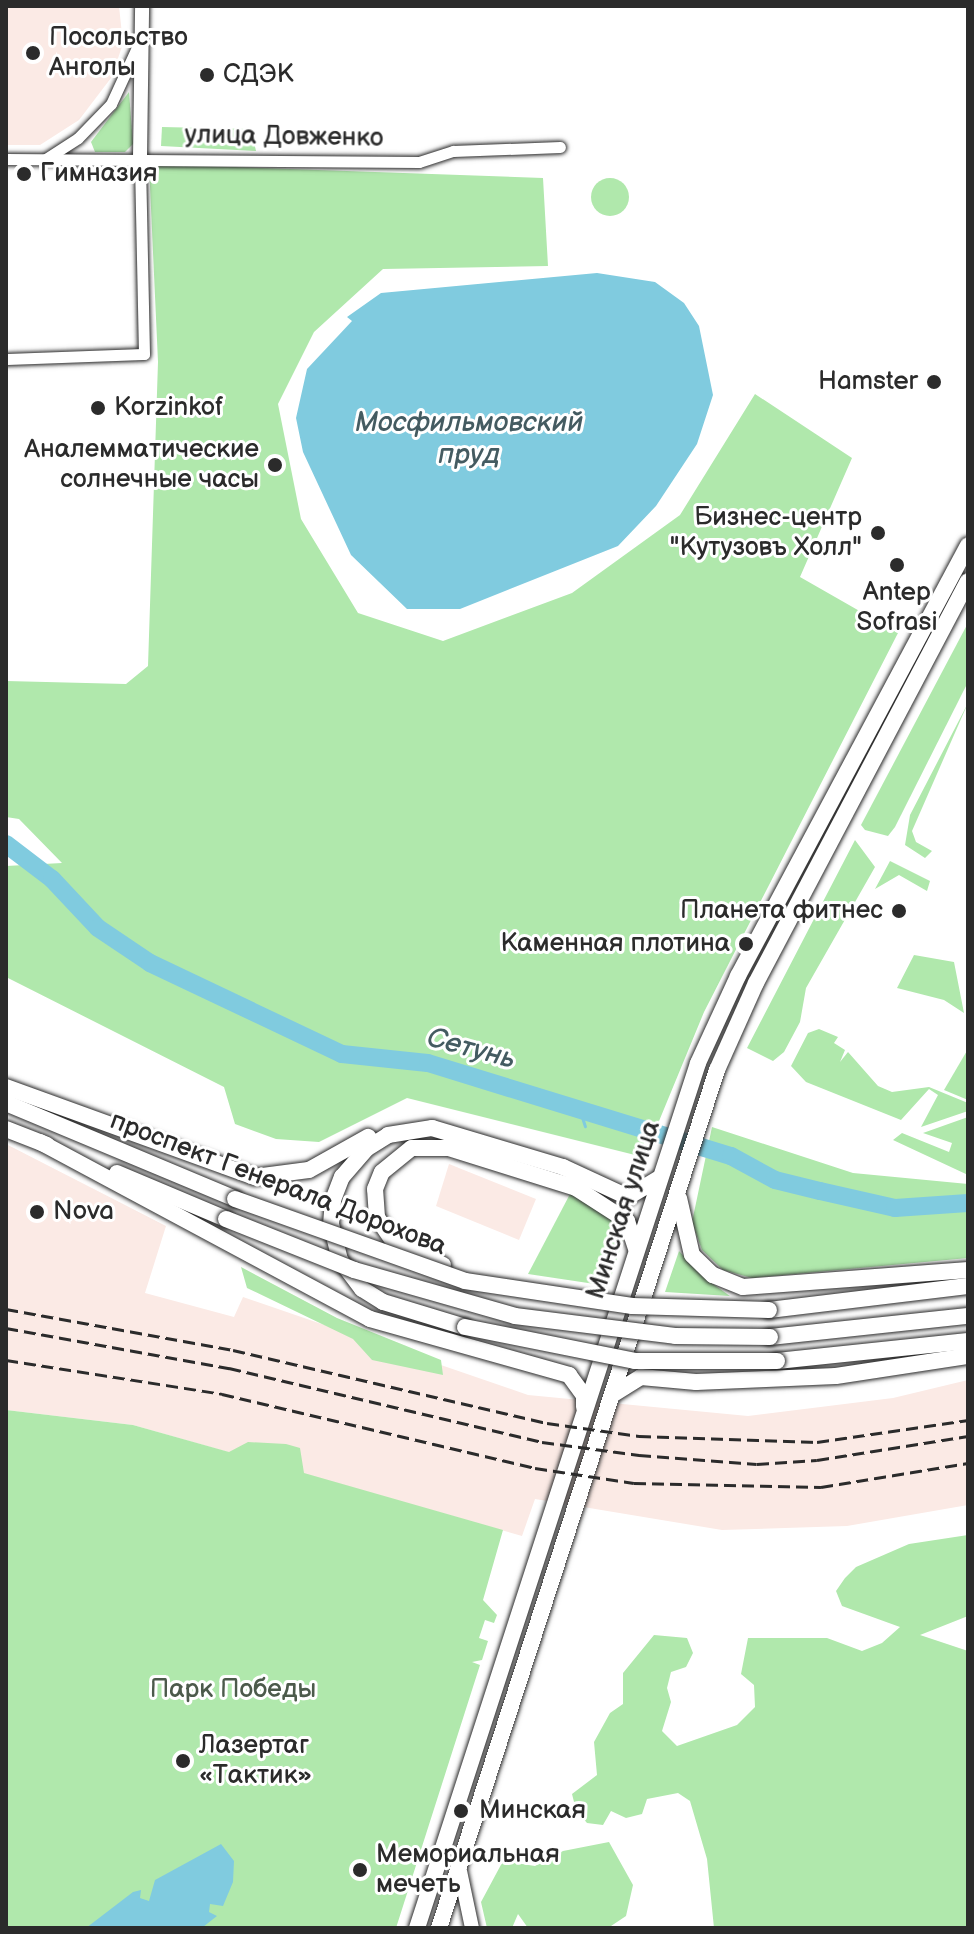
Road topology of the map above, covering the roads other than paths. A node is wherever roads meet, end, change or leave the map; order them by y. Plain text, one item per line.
1 (142, 6) edge
2 (142, 30) junction
3 (560, 147) dead end
4 (140, 157) junction
5 (6, 159) edge
6 (44, 160) junction
7 (6, 359) edge
8 (968, 546) edge
9 (968, 581) edge
10 (6, 1087) edge
11 (6, 1103) edge
12 (416, 1128) junction
13 (6, 1129) edge
14 (40, 1142) junction
15 (660, 1175) junction
16 (679, 1182) junction
17 (636, 1250) junction
18 (968, 1270) edge
19 (968, 1286) edge
20 (507, 1289) junction
21 (968, 1316) edge
22 (968, 1341) edge
23 (968, 1356) edge
24 (609, 1400) junction
25 (584, 1408) junction
26 (460, 1863) junction
27 (417, 1928) edge
28 (439, 1928) edge
29 (472, 1928) edge

1 - 2 street
2 - 4 street
2 - 6 street
3 - 4 street, улица Довженко
4 - 6 street, улица Довженко
4 - 7 street
5 - 6 street, улица Довженко
8 - 15 main road, Минская улица
9 - 16 main road, Минская улица
10 - 12 main road
11 - 20 main road, проспект Генерала Дорохова, bridge
12 - 15 main road
12 - 22 main road, bridge
13 - 14 main road, проспект Генерала Дорохова
14 - 21 main road, проспект Генерала Дорохова, bridge
14 - 25 main road
15 - 17 main road, Минская улица
16 - 18 main road
16 - 24 main road, Минская улица
17 - 20 main road, bridge
17 - 25 main road, Минская улица
19 - 20 main road, проспект Генерала Дорохова, bridge
23 - 24 main road
24 - 26 main road, Минская улица
25 - 27 main road, Минская улица
26 - 28 main road, Минская улица
26 - 29 street

